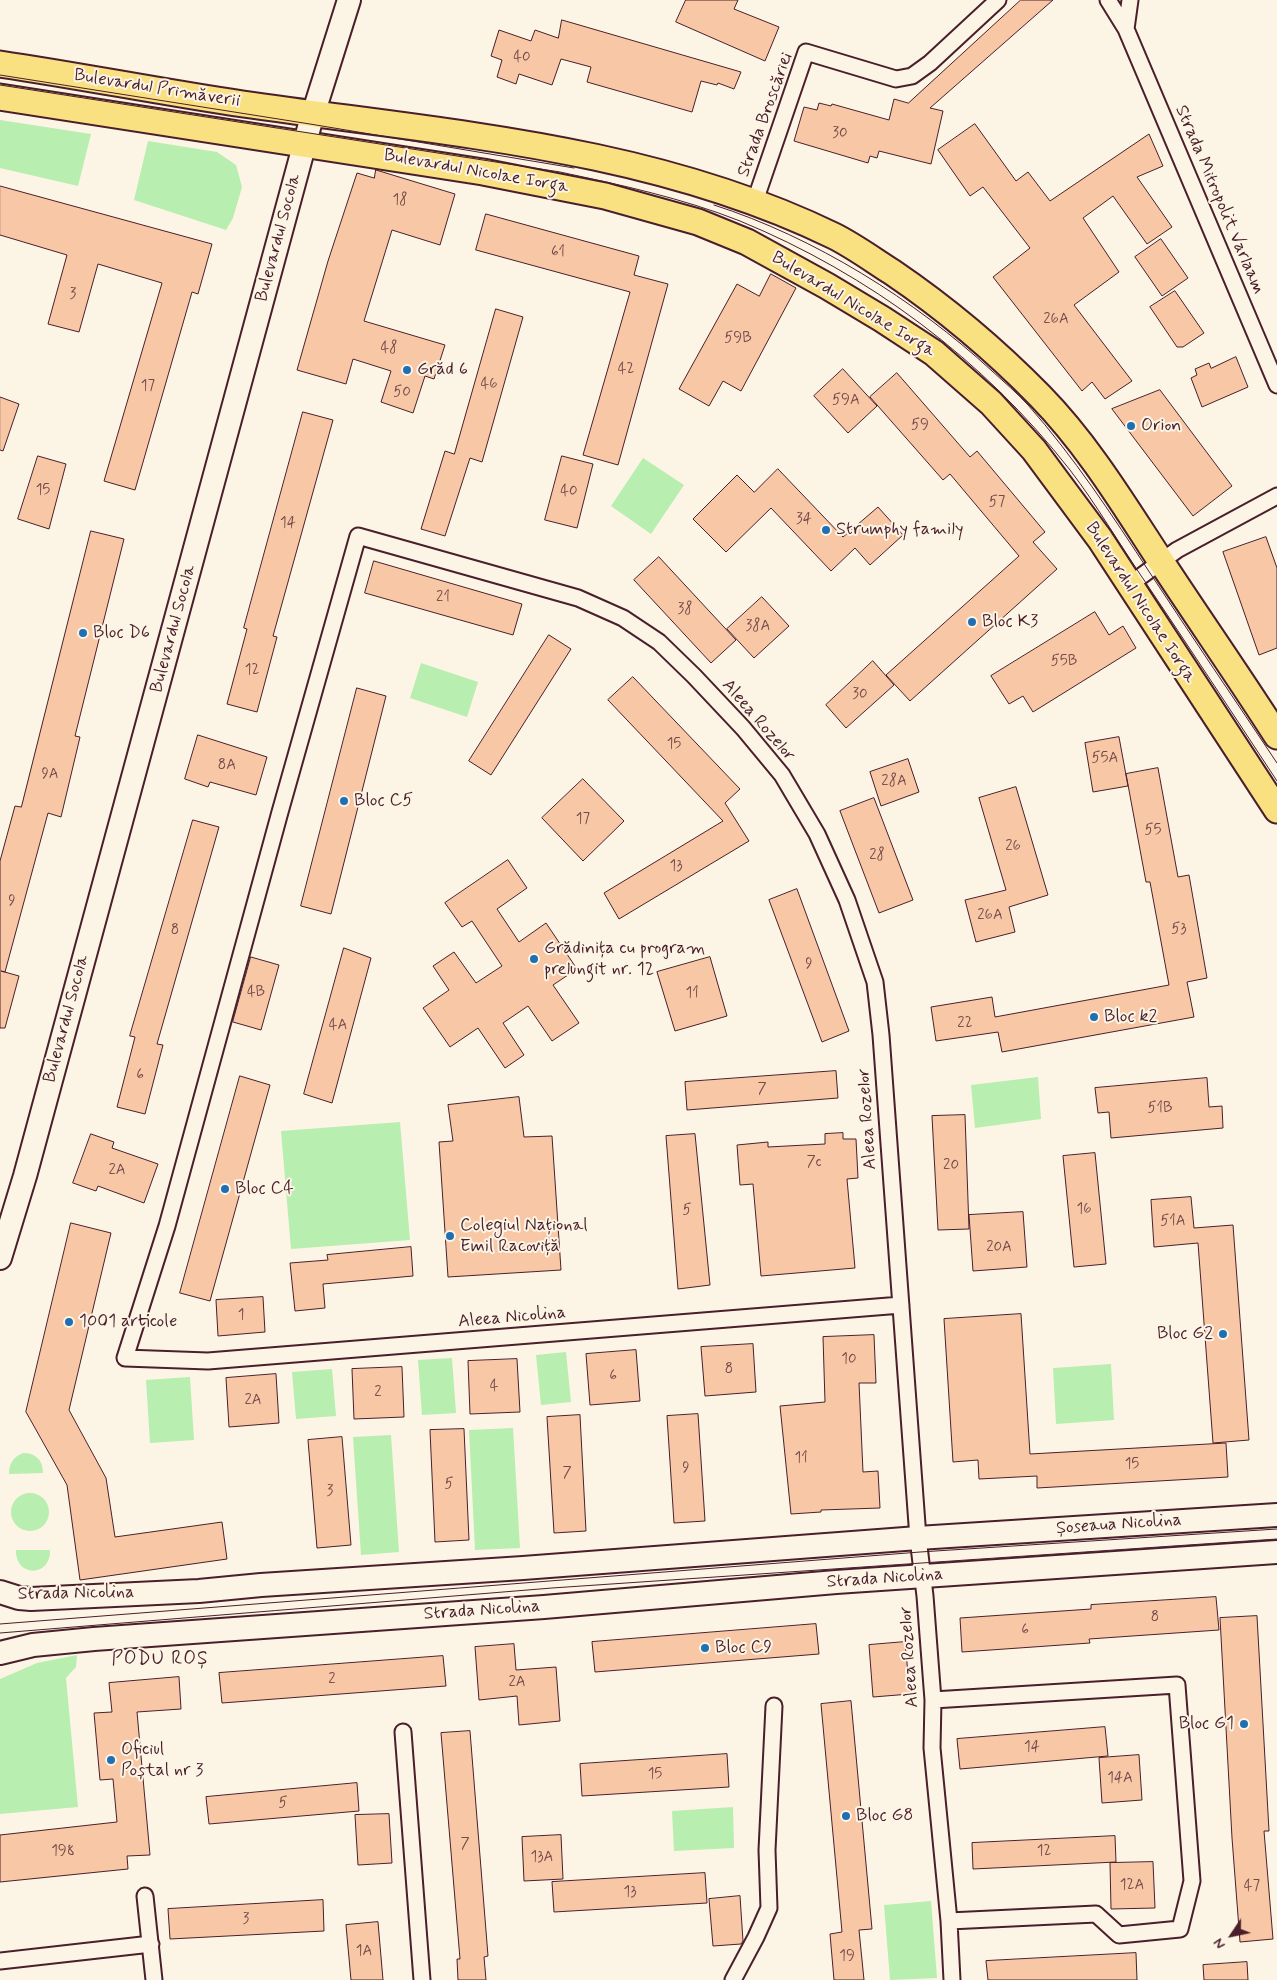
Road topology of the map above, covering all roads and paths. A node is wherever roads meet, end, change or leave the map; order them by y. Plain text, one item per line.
1 (349, 0) edge
2 (998, 0) edge
3 (1108, 0) edge
4 (1130, 0) edge
5 (1126, 29) junction
6 (0, 64) edge
7 (0, 97) edge
8 (314, 112) junction
9 (305, 144) junction
10 (754, 201) junction
11 (1277, 385) edge
12 (1277, 496) edge
13 (1161, 562) junction
14 (1129, 584) junction
15 (1277, 736) edge
16 (1277, 810) edge
17 (0, 1258) edge
18 (901, 1305) junction
19 (125, 1358) joint
20 (1277, 1514) edge
21 (962, 1536) joint
22 (918, 1538) junction
23 (1277, 1552) edge
24 (923, 1577) junction
25 (0, 1592) edge
26 (0, 1653) edge
27 (933, 1700) junction
28 (774, 1706) dead end
29 (403, 1732) dead end
30 (145, 1896) dead end
31 (949, 1921) junction
32 (151, 1944) junction
33 (0, 1961) edge
34 (154, 1980) edge
35 (422, 1980) edge
36 (733, 1980) edge
37 (952, 1980) edge

1 - 8 main road, Bulevardul Socola
2 - 10 street, Strada Broscăriei
3 - 5 street, Strada Mitropolit Varlaam
4 - 5 street
5 - 11 street, Strada Mitropolit Varlaam
6 - 8 main road, Bulevardul Primăverii
7 - 9 main road, Bulevardul Primăverii
8 - 9 main road, Bulevardul Socola
8 - 10 main road, Bulevardul Nicolae Iorga
9 - 14 main road, Bulevardul Nicolae Iorga
9 - 17 main road, Bulevardul Socola
10 - 13 main road, Bulevardul Nicolae Iorga
12 - 13 street
13 - 14 street
13 - 15 main road, Bulevardul Nicolae Iorga
14 - 16 main road, Bulevardul Nicolae Iorga
18 - 19 street, Aleea Nicolina
18 - 19 street, Aleea Rozelor
18 - 22 street, Aleea Rozelor
20 - 21 main road, Șoseaua Nicolina
21 - 22 main road, Strada Nicolina
22 - 24 street, Aleea Rozelor
22 - 25 main road, Strada Nicolina
23 - 24 main road, Strada Nicolina
24 - 26 main road, Strada Nicolina
24 - 27 street, Aleea Rozelor
27 - 31 street, Aleea Rozelor
27 - 31 street
28 - 36 street
29 - 35 street
30 - 32 street
31 - 37 street, Aleea Rozelor
32 - 33 street
32 - 34 street

